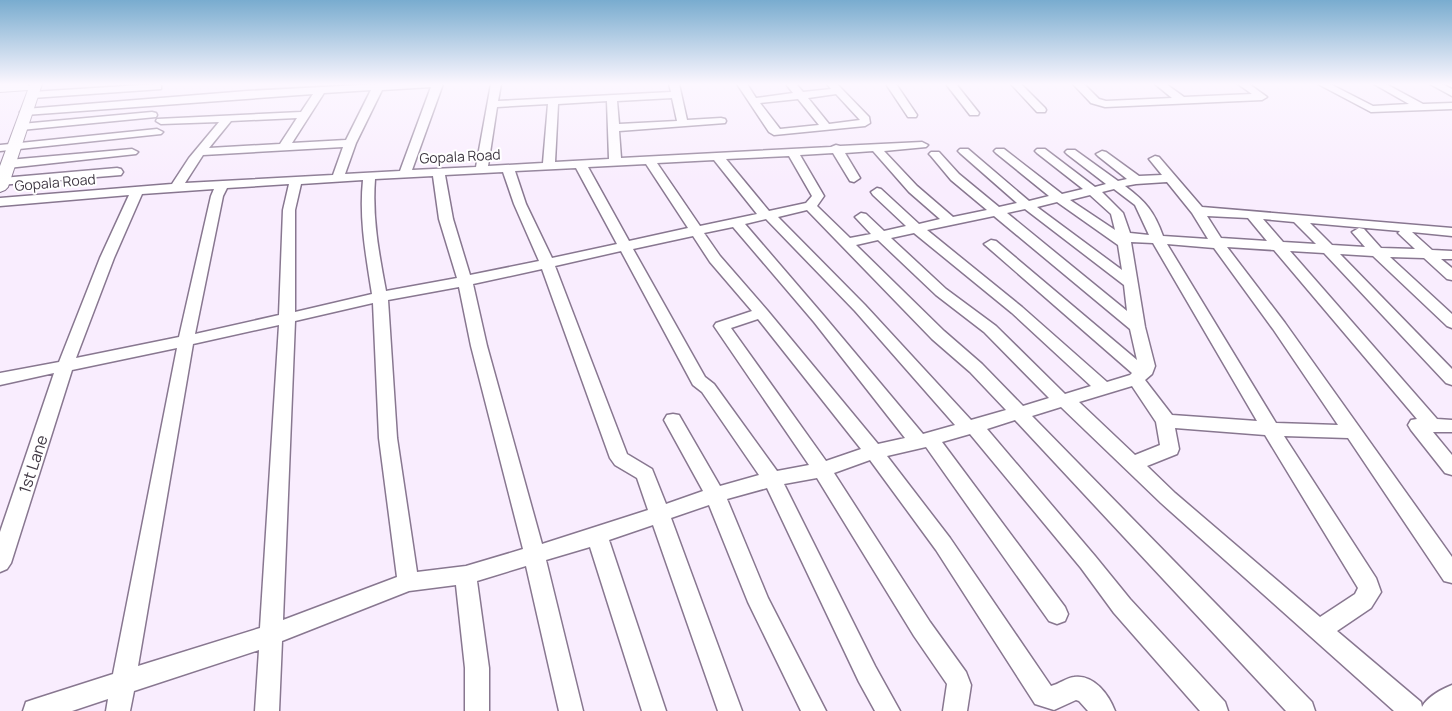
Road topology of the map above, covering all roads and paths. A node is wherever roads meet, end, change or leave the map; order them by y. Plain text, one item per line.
1 (15, 117) edge
2 (23, 117) edge
3 (248, 117) edge
4 (303, 117) edge
5 (363, 117) edge
6 (425, 117) edge
7 (490, 117) edge
8 (552, 117) edge
9 (613, 117) edge
10 (682, 117) edge
11 (765, 117) edge
12 (817, 117) edge
13 (863, 117) edge
14 (227, 118) junction
15 (721, 121) dead end
16 (156, 123) junction
17 (683, 124) junction
18 (20, 128) junction
19 (614, 128) junction
20 (831, 136) junction
21 (350, 143) junction
22 (922, 145) dead end
23 (14, 146) junction
24 (284, 147) junction
25 (875, 147) junction
26 (0, 148) edge
27 (792, 151) junction
28 (964, 151) dead end
29 (1000, 151) dead end
30 (1041, 151) dead end
31 (132, 152) dead end
32 (200, 152) junction
33 (1071, 152) dead end
34 (935, 154) dead end
35 (1102, 154) dead end
36 (718, 157) junction
37 (1155, 159) dead end
38 (650, 160) junction
39 (615, 163) junction
40 (8, 164) junction
41 (580, 164) junction
42 (549, 166) junction
43 (508, 169) junction
44 (481, 170) junction
45 (117, 172) dead end
46 (439, 173) junction
47 (405, 174) junction
48 (369, 176) junction
49 (338, 178) junction
50 (854, 178) dead end
51 (1170, 178) junction
52 (296, 179) junction
53 (1136, 180) junction
54 (1, 185) edge
55 (222, 185) junction
56 (1117, 185) junction
57 (176, 187) junction
58 (137, 191) junction
59 (1093, 191) junction
60 (877, 192) dead end
61 (1059, 198) junction
62 (0, 202) edge
63 (1027, 205) junction
64 (810, 206) junction
65 (997, 212) junction
66 (1198, 212) junction
67 (767, 215) junction
68 (1252, 215) junction
69 (861, 217) dead end
70 (1298, 218) junction
71 (950, 221) junction
72 (736, 222) junction
73 (916, 228) junction
74 (697, 230) junction
75 (1359, 232) dead end
76 (1452, 232) edge
77 (1405, 233) dead end
78 (880, 235) junction
79 (1125, 240) junction
80 (1157, 240) junction
81 (846, 243) junction
82 (1217, 243) junction
83 (991, 244) dead end
84 (625, 246) junction
85 (1278, 246) junction
86 (1328, 249) junction
87 (1377, 252) junction
88 (1427, 254) junction
89 (1452, 255) edge
90 (547, 263) junction
91 (1452, 276) edge
92 (465, 281) junction
93 (1132, 284) junction
94 (380, 297) junction
95 (762, 313) junction
96 (287, 316) junction
97 (1452, 323) edge
98 (1137, 327) junction
99 (186, 340) junction
100 (65, 366) junction
101 (1140, 376) junction
102 (0, 379) edge
103 (1452, 379) edge
104 (1105, 389) junction
105 (1064, 401) junction
106 (1020, 414) junction
107 (673, 420) dead end
108 (1164, 420) junction
109 (1432, 425) junction
110 (1452, 426) edge
111 (971, 427) junction
112 (1270, 428) junction
113 (1353, 432) junction
114 (925, 440) junction
115 (874, 452) junction
116 (1133, 464) junction
117 (1452, 468) edge
118 (822, 470) junction
119 (772, 479) junction
120 (715, 495) junction
121 (658, 515) junction
122 (597, 536) junction
123 (534, 554) junction
124 (0, 563) edge
125 (1452, 574) edge
126 (466, 575) junction
127 (408, 582) junction
128 (1057, 614) dead end
129 (1319, 630) junction
130 (271, 635) junction
131 (123, 684) junction
132 (1452, 697) edge
133 (35, 711) edge
134 (118, 711) edge
135 (267, 711) edge
136 (477, 711) edge
137 (571, 711) edge
138 (654, 711) edge
139 (730, 711) edge
140 (814, 711) edge
141 (888, 711) edge
142 (955, 711) edge
143 (1103, 711) edge
144 (1216, 711) edge
145 (1303, 711) edge
146 (1412, 711) edge
147 (1433, 711) edge

1 - 26 main road
2 - 18 main road
3 - 14 street
4 - 24 street
5 - 21 street
6 - 47 street
7 - 44 street
8 - 42 street
9 - 19 street
10 - 17 street
11 - 20 street
12 - 20 street
13 - 20 street
14 - 16 street
14 - 32 street
15 - 17 street
16 - 18 street
16 - 23 street
17 - 19 street
18 - 23 main road
19 - 39 street
20 - 25 street, Gopala Road
20 - 27 street, Gopala Road
20 - 50 street
21 - 24 street
21 - 49 street
22 - 25 street, Gopala Road
23 - 26 street
23 - 40 main road
24 - 32 street
25 - 71 street
27 - 36 street, Gopala Road
27 - 64 street
28 - 63 street
29 - 61 street
30 - 59 street
31 - 40 street
32 - 57 street
33 - 56 street
34 - 65 street
35 - 53 street
36 - 38 street, Gopala Road
36 - 67 street
37 - 51 street
38 - 39 street, Gopala Road
38 - 74 street
39 - 41 street, Gopala Road
40 - 54 main road
41 - 42 street, Gopala Road
41 - 84 street
42 - 43 street, Gopala Road
43 - 44 street, Gopala Road
43 - 90 street
44 - 46 street, Gopala Road
45 - 54 street
46 - 47 street, Gopala Road
46 - 92 street
47 - 48 street, Gopala Road
48 - 49 street, Gopala Road
48 - 94 street
49 - 52 street, Gopala Road
51 - 53 street
51 - 66 street
52 - 55 street, Gopala Road
52 - 96 street
53 - 56 street
55 - 57 street, Gopala Road
55 - 99 street
56 - 59 street
56 - 80 street
57 - 58 street, Gopala Road
58 - 62 street, Gopala Road
58 - 100 street, 1st Lane
59 - 61 street
59 - 79 street
60 - 73 street
61 - 63 street
61 - 79 street
63 - 65 street
63 - 93 street
64 - 67 street
64 - 81 street
65 - 71 street
65 - 98 street
66 - 68 street
66 - 82 street
67 - 72 street
67 - 111 street
68 - 70 street
68 - 85 street
69 - 78 street
70 - 76 street
70 - 86 street
71 - 73 street
72 - 74 street
72 - 114 street
73 - 78 street
73 - 104 street
74 - 84 street
74 - 95 street
75 - 87 street
77 - 88 street
78 - 81 street
78 - 105 street
79 - 80 street
79 - 93 street
80 - 82 street
80 - 112 street
81 - 106 street
82 - 85 street
82 - 113 street
83 - 101 street
84 - 90 street
84 - 119 street
85 - 86 street
85 - 109 street
86 - 87 street
86 - 103 street
87 - 88 street
87 - 97 street
88 - 89 street
88 - 91 street
90 - 92 street
90 - 121 street
92 - 94 street
92 - 123 street
93 - 98 street
94 - 96 street
94 - 127 street
95 - 115 street
95 - 118 street
96 - 99 street
96 - 130 street
98 - 101 street
99 - 100 street
99 - 131 street
100 - 102 street
100 - 124 street, 1st Lane
101 - 104 street
101 - 108 street
104 - 105 street
105 - 106 street
105 - 116 street
106 - 111 street
106 - 145 street
107 - 120 street
108 - 112 street
108 - 116 street
109 - 110 street
109 - 117 street
111 - 114 street
111 - 144 street
112 - 113 street
112 - 129 street
113 - 125 street
114 - 115 street
114 - 128 street
115 - 118 street
115 - 143 street
116 - 129 street
118 - 119 street
118 - 142 street
119 - 120 street
119 - 141 street
120 - 121 street
120 - 140 street
121 - 122 street
121 - 139 street
122 - 123 street
122 - 138 street
123 - 126 street
123 - 137 street
126 - 127 street
126 - 136 street
127 - 130 street
129 - 146 street
130 - 131 street
130 - 135 street
131 - 133 street
131 - 134 street
132 - 147 street

